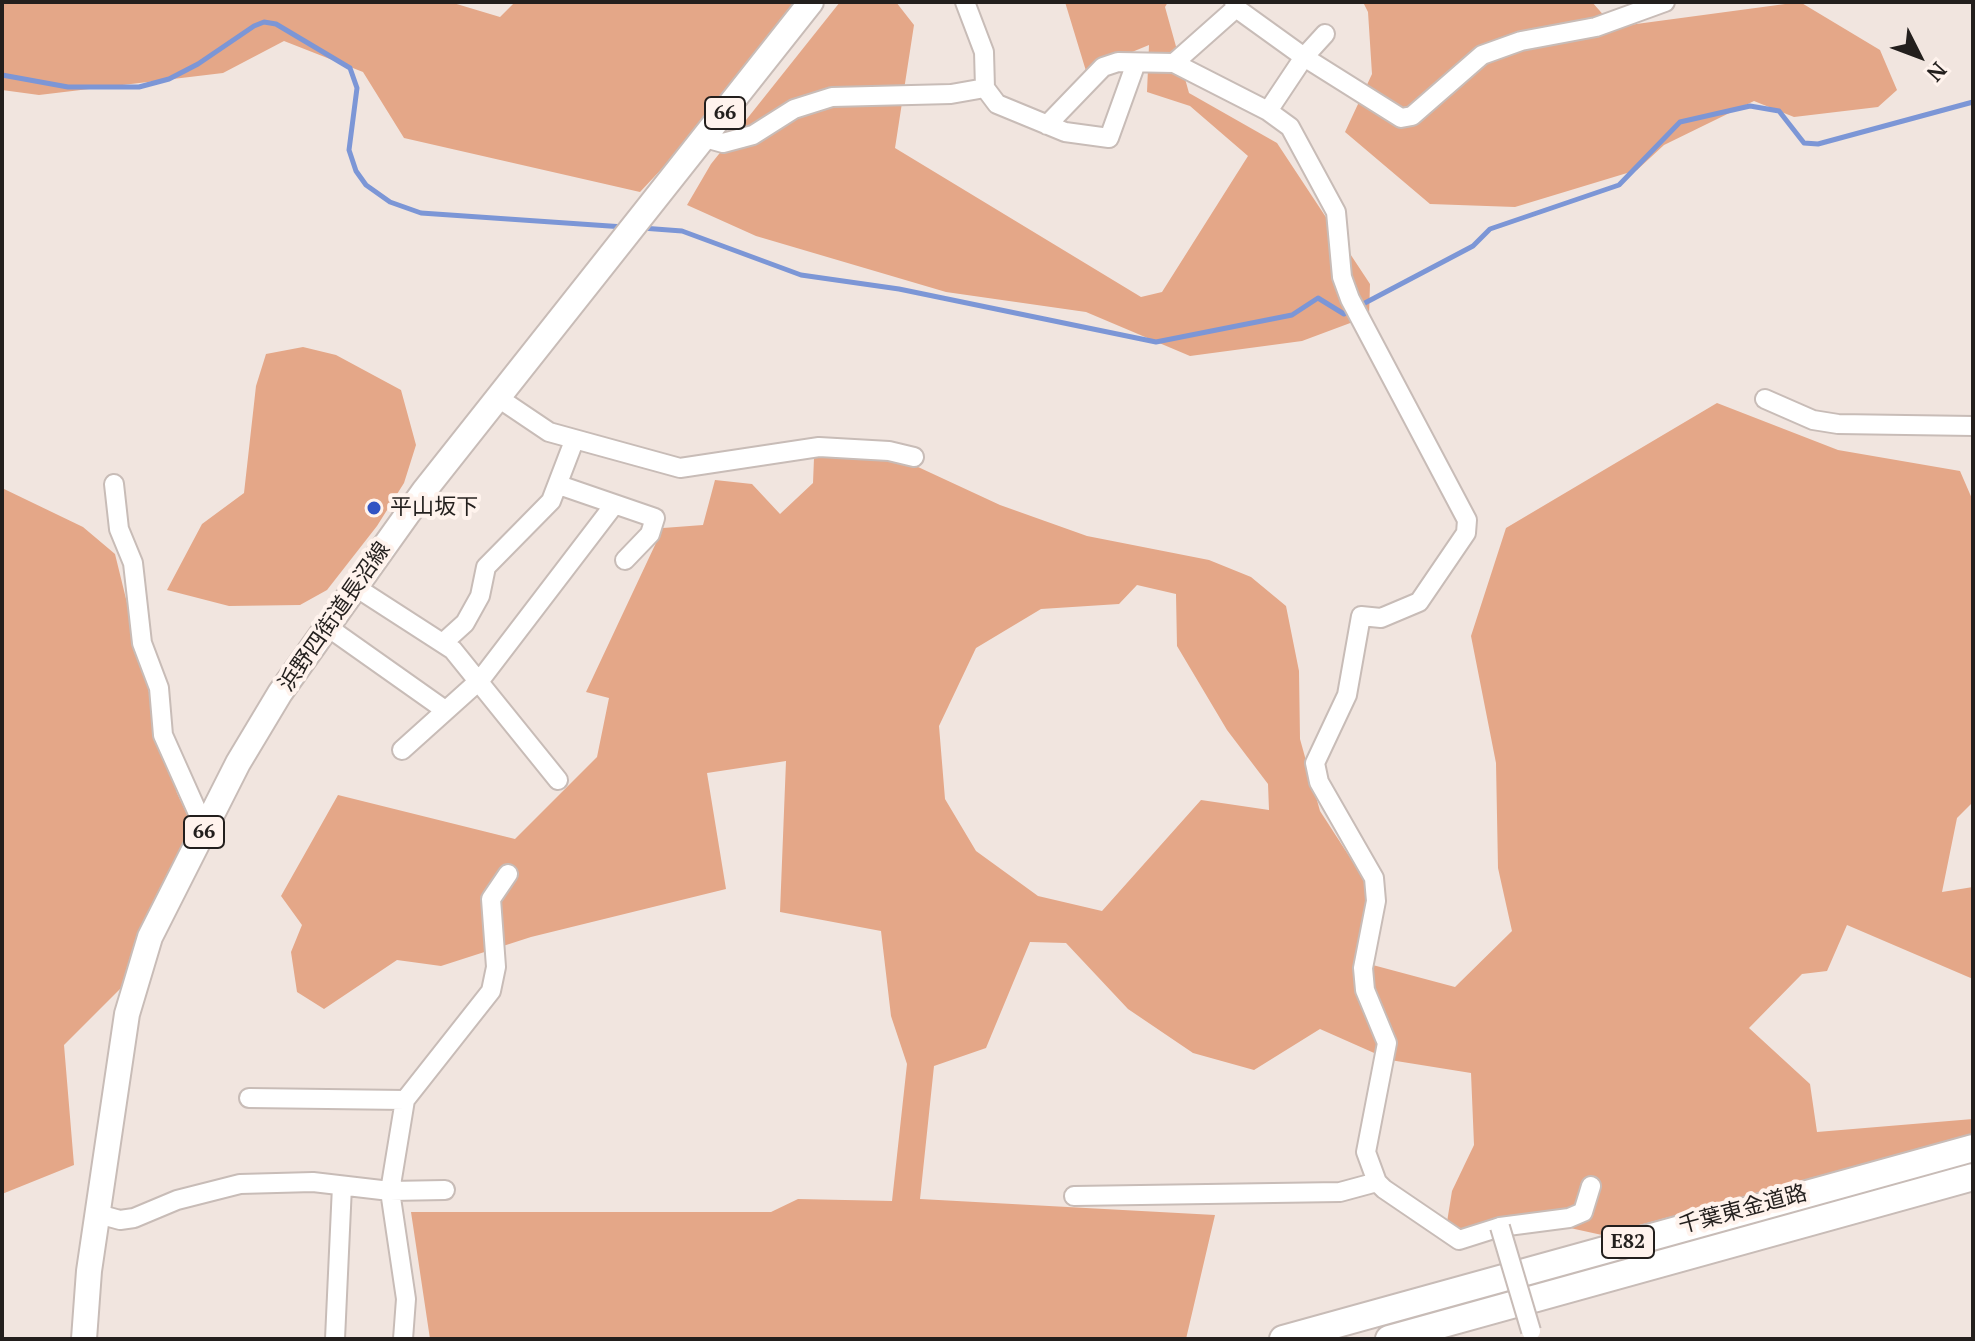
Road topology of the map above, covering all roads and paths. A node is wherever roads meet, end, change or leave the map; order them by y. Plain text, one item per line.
1 (811, 2) edge
2 (965, 2) edge
3 (1665, 2) edge
4 (1235, 5) edge
5 (1325, 34) dead end
6 (1304, 57) junction
7 (1136, 63) junction
8 (1174, 63) junction
9 (985, 88) junction
10 (1268, 111) junction
11 (1047, 125) junction
12 (705, 138) junction
13 (497, 397) junction
14 (1765, 399) dead end
15 (1973, 426) edge
16 (574, 441) junction
17 (914, 457) dead end
18 (114, 484) dead end
19 (559, 485) junction
20 (614, 505) junction
21 (625, 560) dead end
22 (357, 588) junction
23 (329, 628) junction
24 (444, 642) junction
25 (481, 679) junction
26 (445, 710) junction
27 (402, 750) dead end
28 (558, 780) dead end
29 (205, 829) junction
30 (508, 874) dead end
31 (249, 1098) dead end
32 (405, 1100) junction
33 (1973, 1148) edge
34 (1973, 1177) edge
35 (1377, 1182) junction
36 (342, 1186) junction
37 (1591, 1186) dead end
38 (445, 1190) dead end
39 (390, 1191) junction
40 (1074, 1196) dead end
41 (98, 1214) junction
42 (1500, 1227) junction
43 (1532, 1335) edge
44 (84, 1339) edge
45 (335, 1339) edge
46 (403, 1339) edge
47 (1283, 1339) edge
48 (1389, 1339) edge

1 - 12 main road, 浜野四街道長沼線 / 66
2 - 9 street
3 - 6 street
4 - 6 street
4 - 8 street
5 - 6 street
6 - 10 street
7 - 8 street
7 - 11 street
7 - 11 street
8 - 10 street
9 - 11 street
9 - 12 street
10 - 35 street
12 - 13 main road, 浜野四街道長沼線 / 66
13 - 16 street
13 - 22 main road, 浜野四街道長沼線 / 66
14 - 15 street
16 - 17 street
16 - 19 street
18 - 29 street
19 - 20 street
19 - 24 street
20 - 21 street
20 - 25 street
22 - 23 main road, 浜野四街道長沼線 / 66
22 - 24 street
23 - 26 street
23 - 29 main road, 浜野四街道長沼線 / 66
24 - 25 street
25 - 26 street
25 - 28 street
26 - 27 street
29 - 41 main road, 浜野四街道長沼線 / 66
30 - 32 street
31 - 32 street
32 - 39 street
33 - 47 highway, 千葉東金道路 / E82
34 - 48 highway, 千葉東金道路 / E82
35 - 40 street
35 - 42 street
36 - 39 street
36 - 41 street
36 - 45 street
37 - 42 street
38 - 39 street
39 - 46 street
41 - 44 main road, 浜野四街道長沼線 / 66
42 - 43 street, bridge

